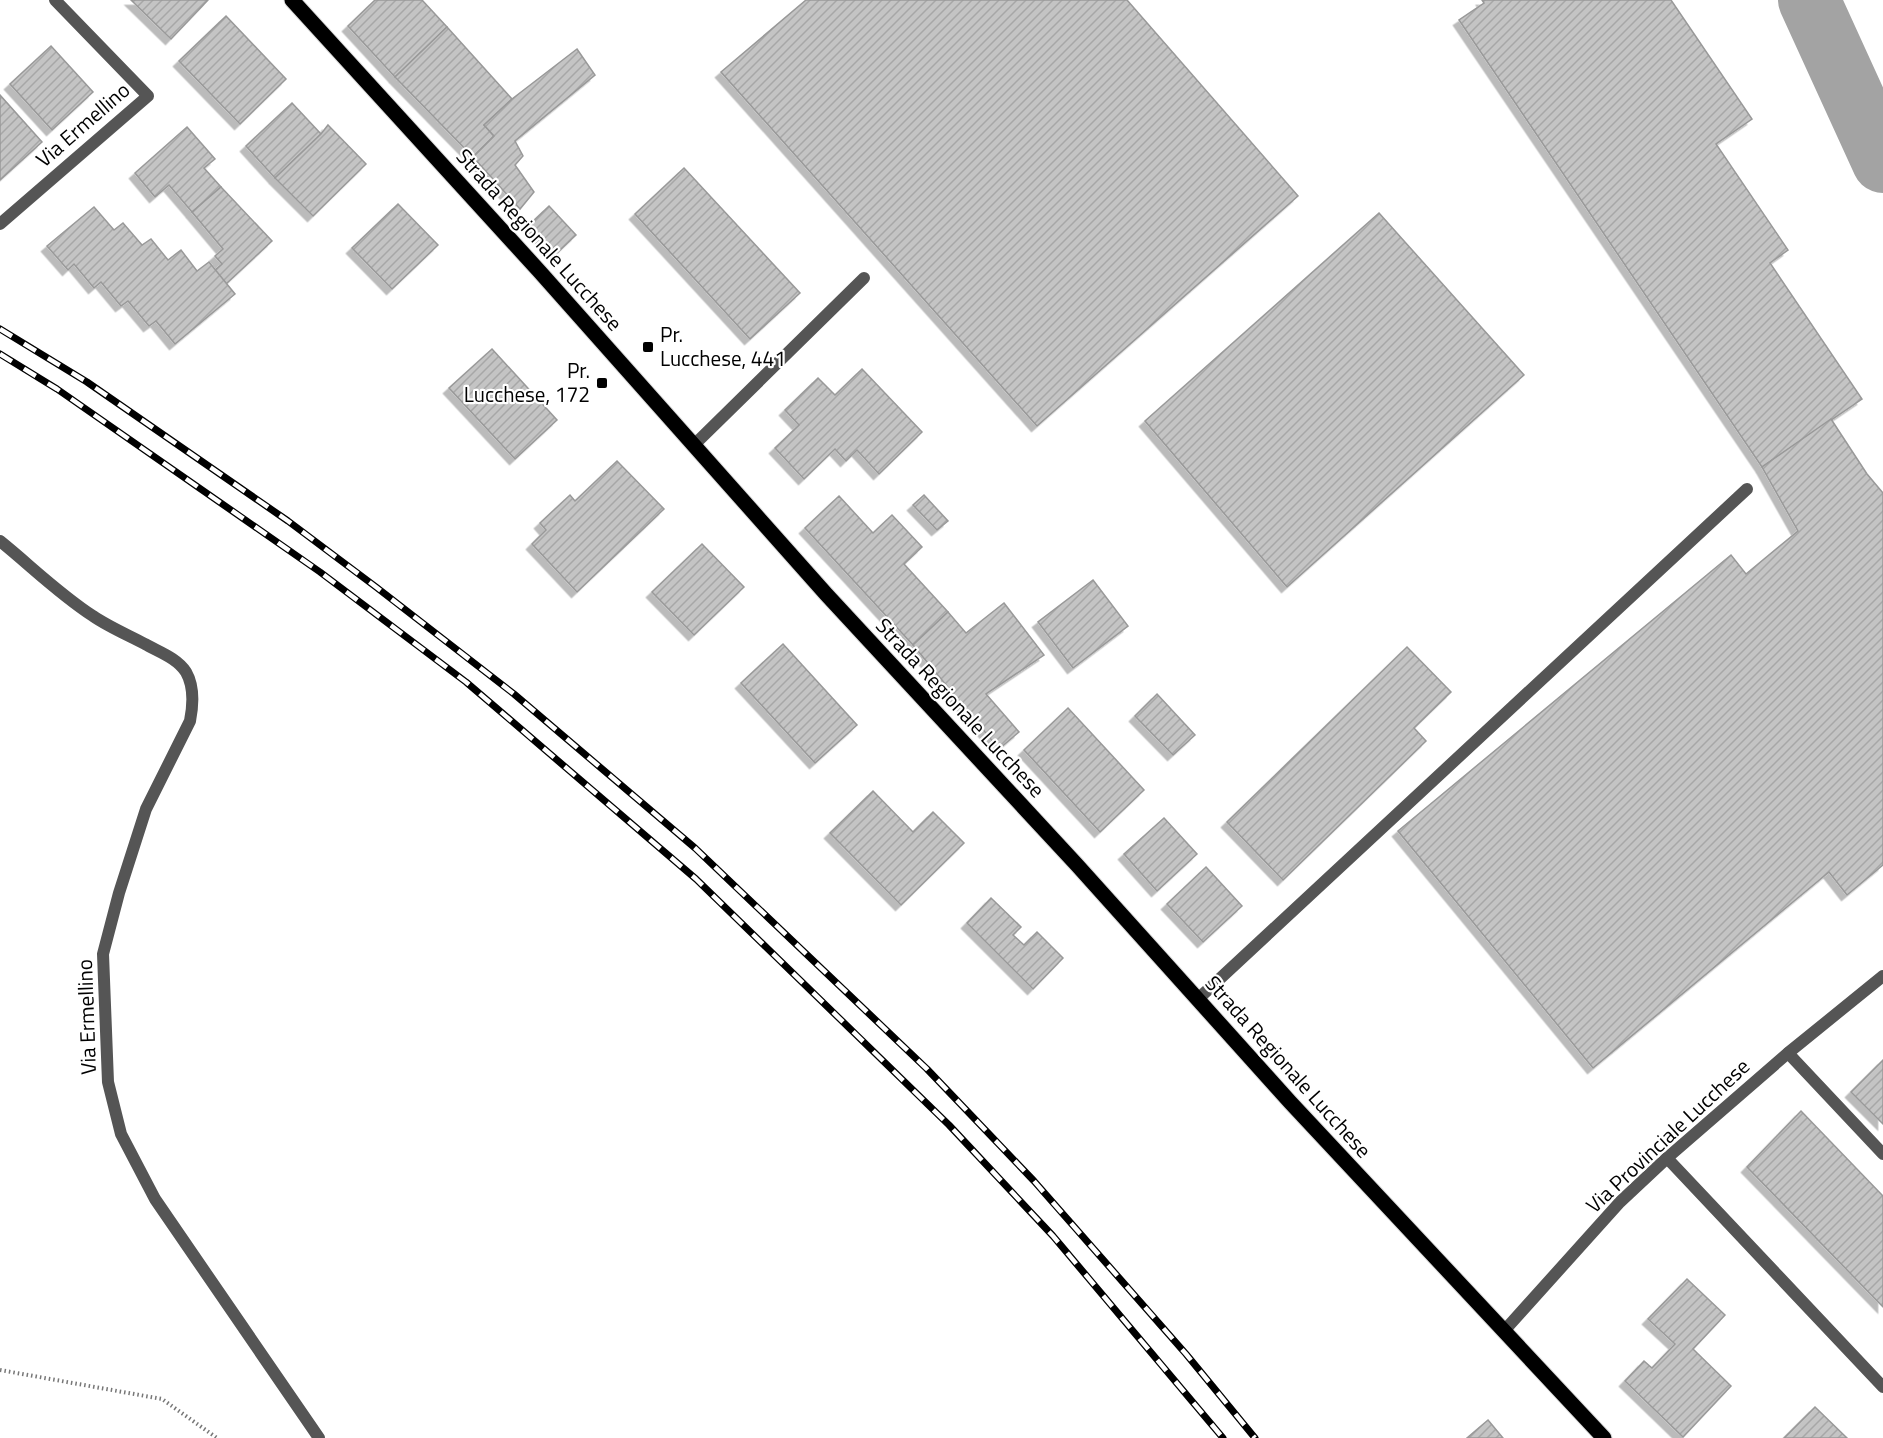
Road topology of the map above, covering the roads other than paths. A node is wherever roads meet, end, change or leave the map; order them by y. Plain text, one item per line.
1 (55, 0) edge
2 (291, 0) edge
3 (0, 224) edge
4 (864, 278) dead end
5 (694, 444) junction
6 (1747, 489) dead end
7 (0, 541) edge
8 (1883, 976) edge
9 (1198, 999) junction
10 (1788, 1053) junction
11 (1883, 1154) edge
12 (1667, 1158) junction
13 (1504, 1331) junction
14 (1883, 1387) edge
15 (319, 1438) edge
16 (1604, 1438) edge

1 - 3 street, Via Ermellino
2 - 5 main road, Strada Regionale Lucchese
4 - 5 street
5 - 9 main road, Strada Regionale Lucchese
6 - 9 street
7 - 15 street, Via Ermellino
8 - 10 street, Via Provinciale Lucchese
9 - 13 main road, Strada Regionale Lucchese
10 - 11 street
10 - 12 street, Via Provinciale Lucchese
12 - 13 street, Via Provinciale Lucchese
12 - 14 street
13 - 16 main road, Strada Regionale Lucchese

